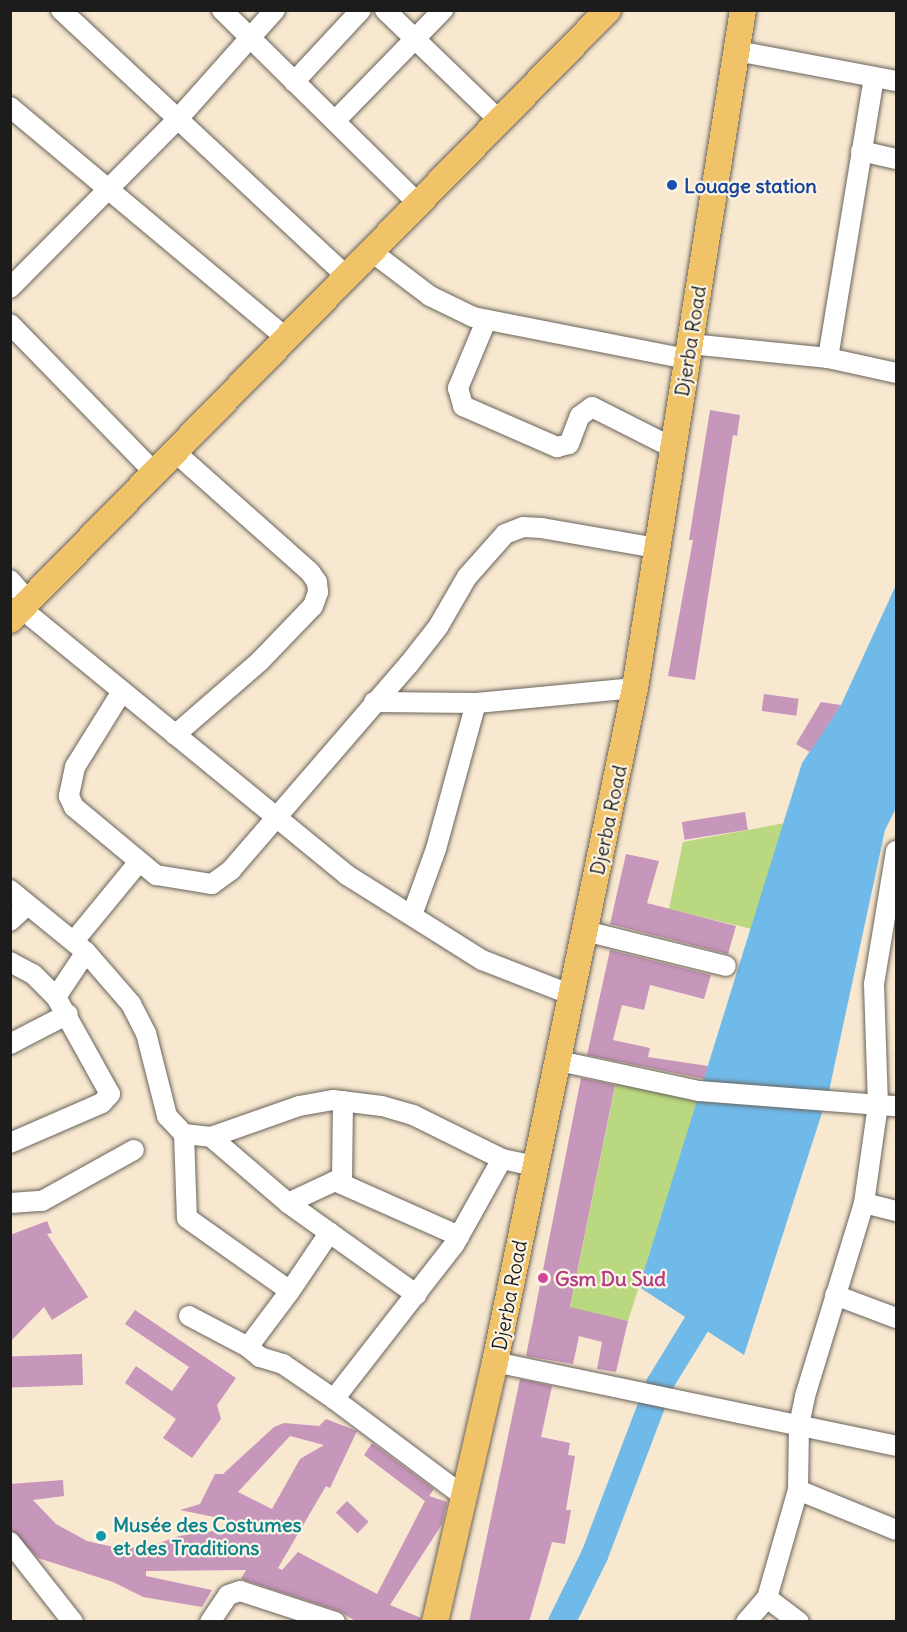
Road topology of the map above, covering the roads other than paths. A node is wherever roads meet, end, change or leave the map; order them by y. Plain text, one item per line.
1 (61, 10) edge
2 (222, 10) edge
3 (275, 10) edge
4 (361, 10) edge
5 (385, 10) edge
6 (443, 10) edge
7 (608, 10) edge
8 (743, 10) edge
9 (250, 38) junction
10 (415, 38) junction
11 (737, 51) junction
12 (874, 78) junction
13 (897, 81) edge
14 (294, 82) junction
15 (10, 107) edge
16 (176, 121) junction
17 (335, 121) junction
18 (500, 121) junction
19 (861, 152) junction
20 (897, 159) edge
21 (107, 192) junction
22 (418, 204) junction
23 (372, 252) junction
24 (347, 277) junction
25 (10, 288) edge
26 (486, 321) junction
27 (10, 324) edge
28 (287, 339) junction
29 (688, 351) junction
30 (828, 358) junction
31 (897, 373) edge
32 (673, 448) junction
33 (175, 452) junction
34 (154, 473) junction
35 (657, 548) junction
36 (10, 580) edge
37 (20, 610) edge
38 (635, 688) junction
39 (122, 693) junction
40 (374, 702) junction
41 (476, 703) junction
42 (175, 735) junction
43 (277, 817) junction
44 (897, 851) edge
45 (138, 863) junction
46 (10, 890) edge
47 (27, 905) junction
48 (412, 915) junction
49 (10, 921) edge
50 (585, 931) junction
51 (80, 947) junction
52 (10, 962) edge
53 (726, 966) dead end
54 (572, 995) junction
55 (56, 997) junction
56 (68, 1014) junction
57 (10, 1044) edge
58 (559, 1061) junction
59 (342, 1101) junction
60 (887, 1106) edge
61 (184, 1134) junction
62 (211, 1137) junction
63 (10, 1143) edge
64 (134, 1150) dead end
65 (501, 1159) junction
66 (534, 1166) junction
67 (342, 1182) junction
68 (10, 1203) edge
69 (288, 1203) junction
70 (864, 1203) junction
71 (897, 1211) edge
72 (330, 1232) junction
73 (459, 1236) junction
74 (290, 1291) junction
75 (417, 1295) junction
76 (835, 1295) junction
77 (189, 1316) dead end
78 (897, 1318) edge
79 (248, 1347) junction
80 (495, 1362) junction
81 (334, 1399) junction
82 (799, 1425) junction
83 (897, 1446) edge
84 (798, 1490) junction
85 (466, 1498) junction
86 (897, 1530) edge
87 (10, 1542) edge
88 (767, 1598) junction
89 (69, 1620) edge
90 (210, 1622) edge
91 (334, 1622) edge
92 (435, 1622) edge
93 (746, 1622) edge
94 (800, 1622) edge

1 - 16 street
2 - 9 street
3 - 9 street
4 - 14 street
5 - 10 street
6 - 10 street
7 - 18 main road
8 - 11 main road, Djerba Road
9 - 14 street
9 - 16 street
10 - 17 street
10 - 18 street
11 - 12 street
11 - 29 main road, Djerba Road
12 - 13 street
12 - 19 street
14 - 17 street
15 - 21 street
16 - 21 street
16 - 24 street
17 - 22 street
18 - 22 main road
19 - 20 street
19 - 30 street
21 - 25 street
21 - 28 street
22 - 23 main road
23 - 24 main road
23 - 26 street
24 - 28 main road
26 - 29 street
26 - 32 street
27 - 34 street
28 - 33 main road
29 - 30 street
29 - 32 main road, Djerba Road
30 - 31 street
32 - 35 main road, Djerba Road
33 - 34 main road
33 - 42 street
34 - 37 main road
35 - 38 main road, Djerba Road
35 - 40 street
36 - 37 street
37 - 39 street
38 - 41 street
38 - 50 main road, Djerba Road
39 - 42 street
39 - 45 street
40 - 41 street
40 - 43 street
41 - 48 street
42 - 43 street
43 - 45 street
43 - 48 street
44 - 60 street
45 - 51 street
46 - 47 street
47 - 49 street
47 - 51 street
48 - 54 street
50 - 53 street
50 - 54 main road, Djerba Road
51 - 55 street
51 - 61 street
52 - 55 street
54 - 58 main road, Djerba Road
55 - 56 street
56 - 57 street
56 - 63 street
58 - 60 street
58 - 66 main road, Djerba Road
59 - 62 street
59 - 65 street
59 - 67 street
60 - 70 street
61 - 62 street
61 - 74 street
62 - 69 street
64 - 68 street
65 - 66 street
65 - 73 street
66 - 80 main road, Djerba Road
67 - 69 street
67 - 73 street
69 - 72 street
70 - 71 street
70 - 76 street
72 - 74 street
72 - 75 street
73 - 75 street
74 - 79 street
75 - 81 street
76 - 78 street
76 - 82 street
77 - 79 street
79 - 81 street
80 - 82 street
80 - 85 main road, Djerba Road
81 - 85 street
82 - 83 street
82 - 84 street
84 - 86 street
84 - 88 street
85 - 92 main road, Djerba Road
87 - 89 street
88 - 93 street
88 - 94 street
90 - 91 street

